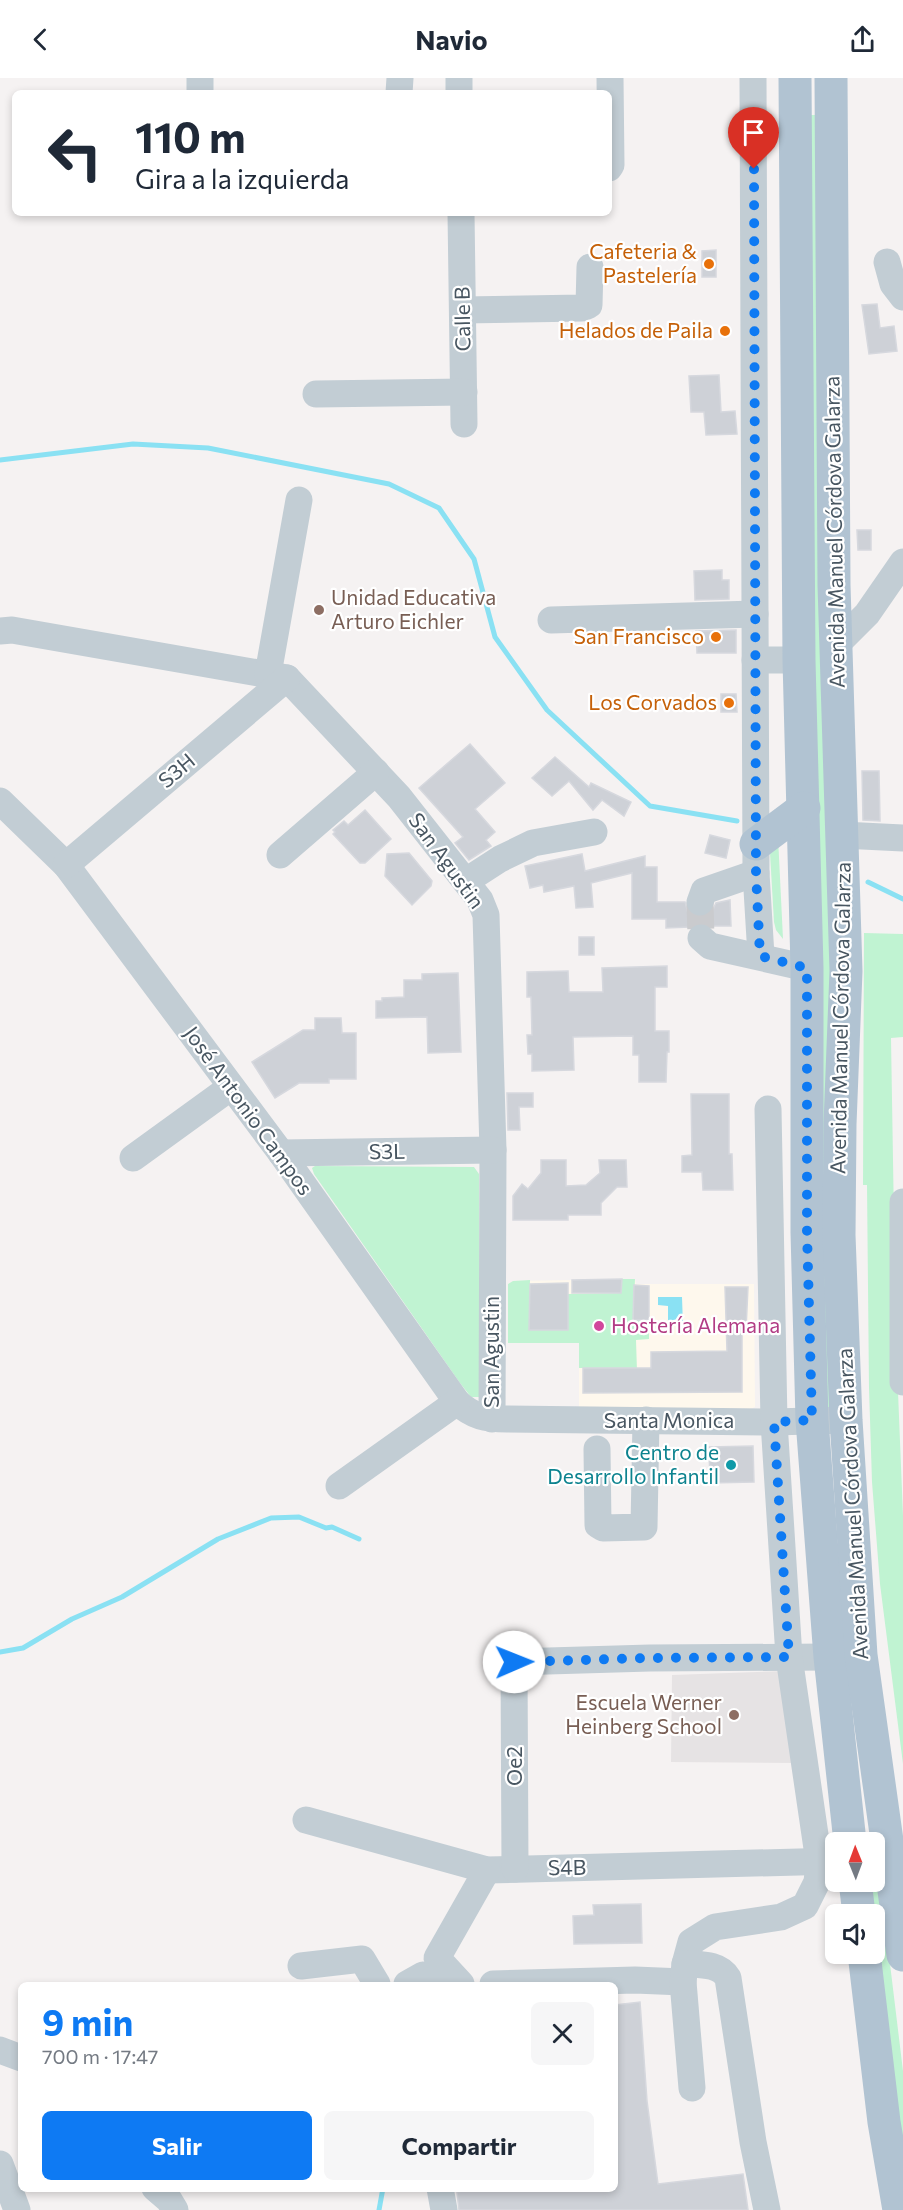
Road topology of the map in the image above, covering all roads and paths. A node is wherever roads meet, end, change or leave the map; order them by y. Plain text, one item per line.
1 (753, 78) edge
2 (795, 92) edge
3 (831, 92) edge
4 (461, 216) edge
5 (888, 262) dead end
6 (590, 267) dead end
7 (903, 297) edge
8 (463, 310) junction
9 (755, 327) junction
10 (796, 327) junction
11 (464, 392) junction
12 (316, 394) dead end
13 (464, 424) dead end
14 (299, 500) dead end
15 (903, 562) edge
16 (755, 614) junction
17 (551, 620) dead end
18 (0, 631) edge
19 (835, 646) junction
20 (755, 660) junction
21 (798, 660) junction
22 (278, 676) junction
23 (376, 772) junction
24 (0, 801) edge
25 (804, 808) junction
26 (594, 832) dead end
27 (851, 835) junction
28 (903, 838) edge
29 (280, 855) dead end
30 (756, 859) junction
31 (66, 865) junction
32 (466, 881) junction
33 (700, 902) dead end
34 (701, 938) dead end
35 (760, 956) junction
36 (807, 968) junction
37 (231, 1087) junction
38 (768, 1109) dead end
39 (493, 1150) junction
40 (280, 1153) junction
41 (133, 1158) dead end
42 (903, 1202) edge
43 (903, 1382) edge
44 (457, 1402) junction
45 (492, 1419) junction
46 (646, 1420) junction
47 (812, 1420) junction
48 (846, 1420) junction
49 (774, 1422) junction
50 (597, 1449) dead end
51 (339, 1486) dead end
52 (789, 1657) junction
53 (831, 1657) junction
54 (306, 1820) dead end
55 (849, 1832) edge
56 (825, 1851) edge
57 (889, 1859) edge
58 (825, 1862) edge
59 (825, 1866) edge
60 (515, 1869) junction
61 (487, 1870) junction
62 (903, 1955) edge
63 (865, 1964) edge
64 (301, 1966) dead end
65 (684, 1973) junction
66 (376, 1982) edge
67 (411, 1982) edge
68 (447, 1982) edge
69 (459, 1982) edge
70 (564, 1982) edge
71 (0, 2050) edge
72 (18, 2057) edge
73 (692, 2088) dead end
74 (0, 2164) edge
75 (149, 2192) edge
76 (159, 2192) edge
77 (441, 2192) edge
78 (17, 2210) edge
79 (150, 2210) edge
80 (175, 2210) edge
81 (444, 2210) edge
82 (767, 2210) edge
83 (899, 2210) edge

1 - 9 street
2 - 3 main road
2 - 10 main road, Avenida Manuel Córdova Galarza
3 - 19 main road, Avenida Manuel Córdova Galarza
4 - 8 street, Calle B
5 - 7 street
6 - 8 street
8 - 11 street, Calle B
9 - 10 street
9 - 16 street
10 - 21 main road, Avenida Manuel Córdova Galarza
11 - 12 street
11 - 13 street, Calle B
14 - 22 street
15 - 19 street
16 - 17 street
16 - 20 street
18 - 22 street
19 - 27 main road, Avenida Manuel Córdova Galarza
20 - 21 street
20 - 30 street
21 - 25 main road, Avenida Manuel Córdova Galarza
22 - 23 street, San Agustin
22 - 31 street, S3H
23 - 29 street
23 - 32 street, San Agustin
24 - 31 street, José Antonio Campos
25 - 30 main road
25 - 36 main road, Avenida Manuel Córdova Galarza
26 - 32 street
27 - 28 street
27 - 48 main road, Avenida Manuel Córdova Galarza
30 - 33 street
30 - 35 street
31 - 37 street, José Antonio Campos
32 - 39 street, San Agustin
34 - 35 street
35 - 36 street
36 - 47 main road, Avenida Manuel Córdova Galarza
37 - 40 street, José Antonio Campos
37 - 41 street
38 - 49 street
39 - 40 street, S3L
39 - 45 street, San Agustin
40 - 44 street, José Antonio Campos
42 - 43 street
44 - 45 street, José Antonio Campos
44 - 51 street
45 - 46 street, Santa Monica
46 - 49 street, Santa Monica
46 - 50 street
47 - 48 street, Santa Monica
47 - 49 street, Santa Monica
47 - 53 main road, Avenida Manuel Córdova Galarza
48 - 57 main road, Avenida Manuel Córdova Galarza
49 - 52 street
52 - 53 street
52 - 56 street
52 - 60 street, Oe2
53 - 55 main road, Avenida Manuel Córdova Galarza
54 - 61 street, S4B
57 - 62 main road, Avenida Manuel Córdova Galarza
58 - 60 street, S4B
59 - 65 street
60 - 61 street, S4B
61 - 69 street
63 - 83 main road
64 - 66 street
65 - 70 street
65 - 73 street
65 - 82 street
67 - 68 street
71 - 72 street
74 - 78 street
75 - 79 street
76 - 80 street
77 - 81 street

